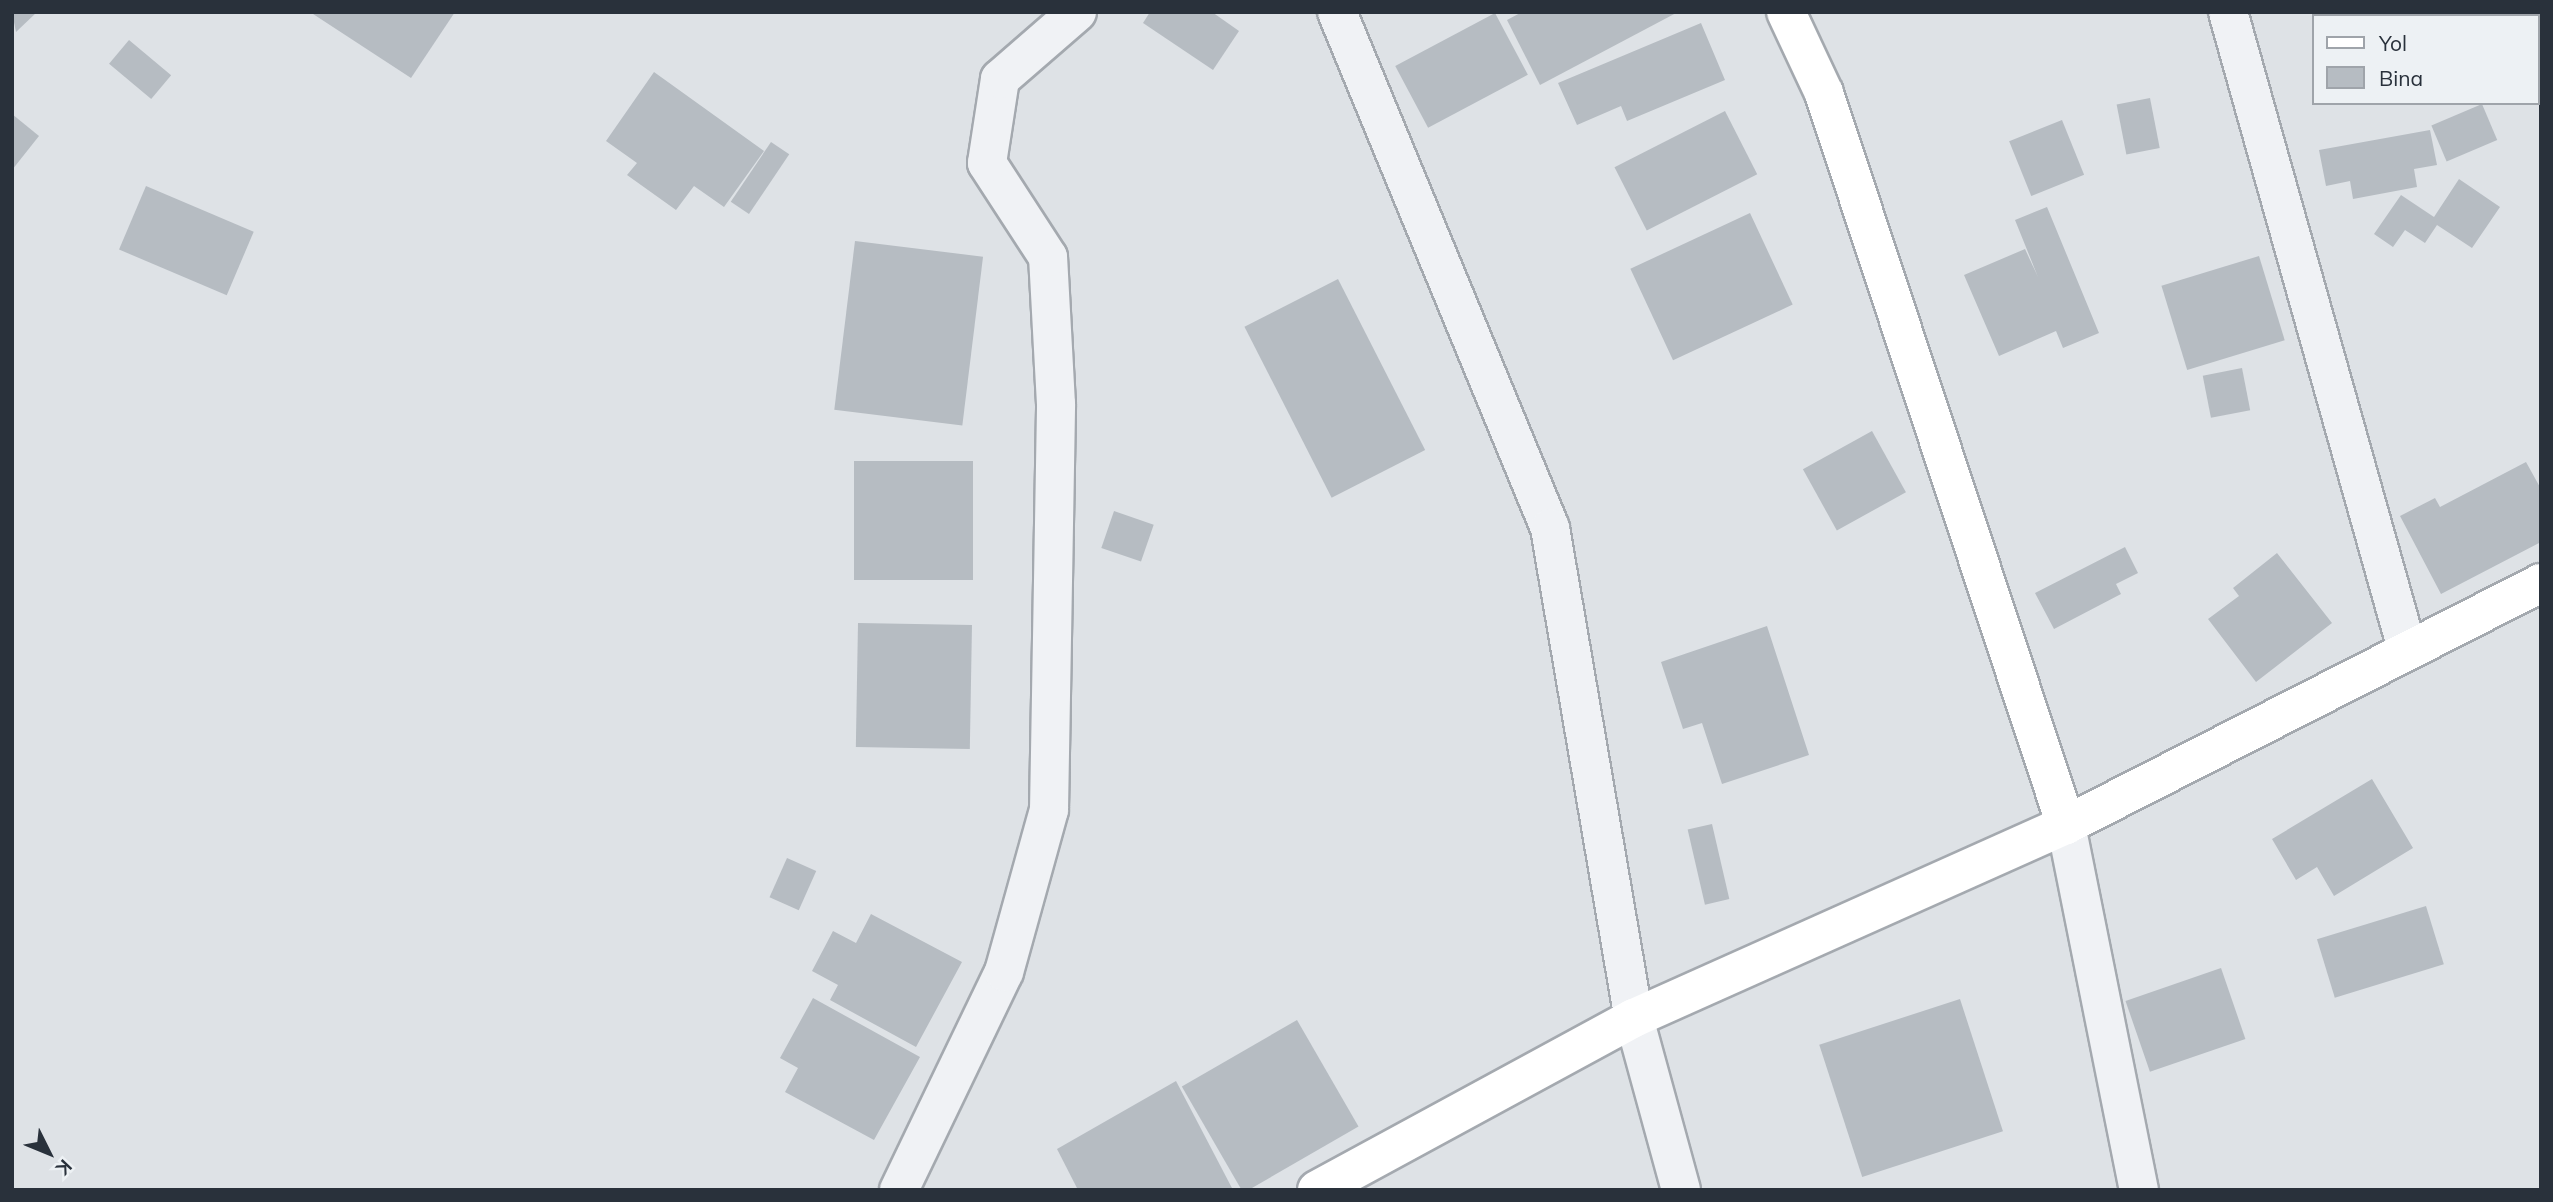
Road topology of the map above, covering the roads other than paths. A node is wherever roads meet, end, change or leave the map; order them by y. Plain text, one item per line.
1 (1076, 12) edge
2 (1337, 12) edge
3 (1786, 12) edge
4 (2228, 12) edge
5 (2541, 583) edge
6 (2407, 649) junction
7 (2066, 825) junction
8 (1634, 1018) junction
9 (899, 1190) edge
10 (1317, 1190) edge
11 (1681, 1190) edge
12 (2139, 1190) edge

1 - 9 street
2 - 8 street
3 - 7 street
4 - 6 street
5 - 6 street
6 - 7 street
7 - 8 street
7 - 12 street
8 - 10 street
8 - 11 street

